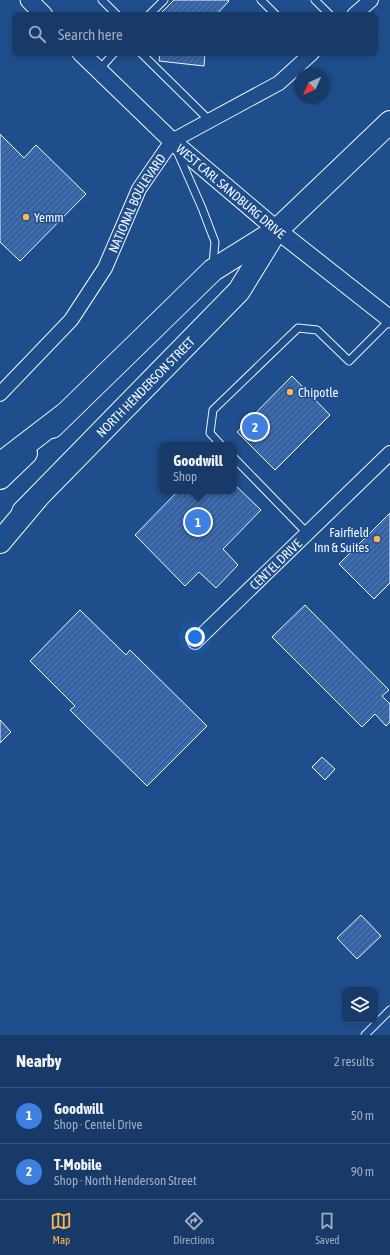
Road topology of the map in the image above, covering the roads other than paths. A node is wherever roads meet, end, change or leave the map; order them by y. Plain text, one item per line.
1 (29, 0) edge
2 (102, 0) edge
3 (164, 0) edge
4 (261, 0) edge
5 (315, 0) edge
6 (371, 0) edge
7 (41, 12) edge
8 (114, 12) edge
9 (152, 12) edge
10 (273, 12) edge
11 (327, 12) edge
12 (357, 12) edge
13 (84, 56) edge
14 (111, 56) edge
15 (144, 56) edge
16 (309, 56) edge
17 (98, 71) junction
18 (210, 121) junction
19 (390, 122) edge
20 (172, 141) junction
21 (277, 230) junction
22 (213, 270) junction
23 (390, 319) edge
24 (0, 394) edge
25 (65, 414) junction
26 (218, 442) edge
27 (390, 453) edge
28 (237, 461) edge
29 (0, 464) edge
30 (0, 478) edge
31 (37, 498) junction
32 (307, 533) junction
33 (0, 534) edge
34 (0, 542) edge
35 (195, 642) dead end
36 (390, 1011) edge
37 (365, 1035) edge

1 - 7 street
2 - 8 lane
3 - 9 lane
4 - 10 lane
5 - 11 lane
6 - 12 street
13 - 17 street, WEST CARL SANDBURG DRIVE
14 - 17 lane
15 - 18 lane
16 - 18 street, NATIONAL BOULEVARD
17 - 20 street, WEST CARL SANDBURG DRIVE
18 - 20 street, NATIONAL BOULEVARD
19 - 21 main road, NORTH HENDERSON STREET
20 - 21 street, WEST CARL SANDBURG DRIVE
20 - 22 lane
20 - 24 street, NATIONAL BOULEVARD
21 - 22 main road, NORTH HENDERSON STREET
21 - 23 street, WEST CARL SANDBURG DRIVE
21 - 31 main road, NORTH HENDERSON STREET
22 - 25 main road, NORTH HENDERSON STREET
23 - 26 lane
25 - 29 main road
25 - 30 main road, NORTH HENDERSON STREET
27 - 32 street, CENTEL DRIVE
28 - 32 lane
31 - 33 main road, NORTH HENDERSON STREET
31 - 34 main road
32 - 35 street, CENTEL DRIVE
36 - 37 lane

